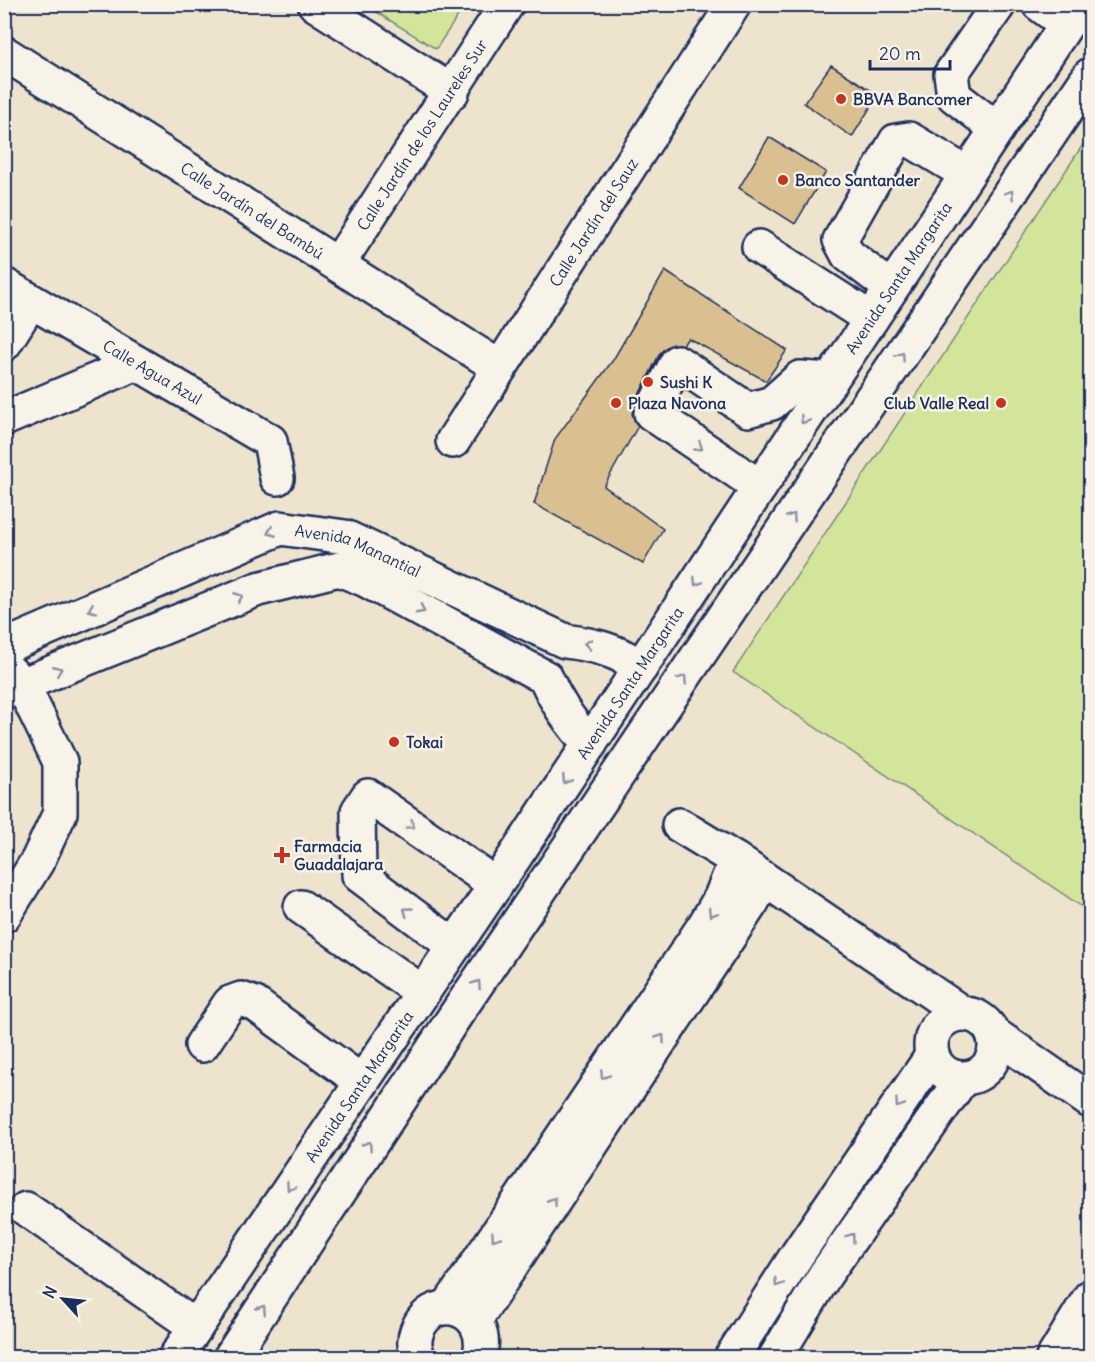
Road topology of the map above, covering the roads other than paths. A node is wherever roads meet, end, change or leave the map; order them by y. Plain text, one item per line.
1 (315, 4) edge
2 (507, 4) edge
3 (734, 4) edge
4 (999, 4) edge
5 (1039, 4) edge
6 (1073, 14) edge
7 (4, 53) edge
8 (1090, 75) edge
9 (452, 92) junction
10 (1077, 105) edge
11 (997, 129) junction
12 (1040, 149) junction
13 (967, 174) junction
14 (759, 247) dead end
15 (338, 264) junction
16 (891, 288) junction
17 (18, 293) edge
18 (871, 319) junction
19 (4, 344) edge
20 (137, 363) junction
21 (499, 367) junction
22 (831, 380) junction
23 (4, 419) edge
24 (453, 441) dead end
25 (277, 478) dead end
26 (760, 487) junction
27 (395, 559) junction
28 (383, 589) junction
29 (4, 647) edge
30 (641, 667) junction
31 (10, 681) edge
32 (590, 744) junction
33 (586, 822) junction
34 (679, 825) dead end
35 (736, 860) junction
36 (505, 872) junction
37 (764, 879) junction
38 (301, 907) dead end
39 (4, 915) edge
40 (454, 946) junction
41 (422, 992) junction
42 (962, 1013) junction
43 (455, 1016) junction
44 (994, 1034) junction
45 (202, 1044) dead end
46 (932, 1056) junction
47 (963, 1079) junction
48 (362, 1082) junction
49 (1090, 1101) edge
50 (592, 1117) junction
51 (26, 1209) dead end
52 (796, 1255) junction
53 (825, 1275) junction
54 (1090, 1297) edge
55 (461, 1313) junction
56 (196, 1327) junction
57 (1090, 1352) edge
58 (416, 1356) edge
59 (480, 1357) edge
60 (176, 1358) edge
61 (230, 1358) edge
62 (731, 1358) edge
63 (775, 1358) edge
64 (1053, 1358) edge
65 (1087, 1358) edge

1 - 9 street
2 - 9 street, Calle Jardín de los Laureles Sur
3 - 21 street, Calle Jardín del Sauz
4 - 11 street
5 - 6 street
6 - 11 street, Avenida Santa Margarita
6 - 12 street
7 - 15 street, Calle Jardín del Bambú
8 - 10 street
9 - 15 street, Calle Jardín de los Laureles Sur
10 - 12 street
11 - 13 street, Avenida Santa Margarita
33 -> 12 street
13 - 16 street, Avenida Santa Margarita
13 - 16 street
14 - 18 street
15 - 21 street, Calle Jardín del Bambú
16 - 18 street, Avenida Santa Margarita
17 - 19 street
17 - 20 street, Calle Agua Azul
18 - 22 street, Avenida Santa Margarita
20 - 23 street
20 - 25 street, Calle Agua Azul
21 - 24 street, Calle Jardín del Sauz
22 -> 26 street, Avenida Santa Margarita
22 -> 26 street
26 -> 30 street, Avenida Santa Margarita
27 - 28 street
27 -> 29 street, Avenida Manantial
30 -> 27 street, Avenida Manantial
31 -> 28 street, Avenida Manantial
28 -> 32 street, Avenida Manantial
30 - 32 street, Avenida Santa Margarita
30 - 33 street
31 - 39 street
32 -> 36 street, Avenida Santa Margarita
43 -> 33 street
34 - 35 street
35 - 37 street
35 -> 50 street
36 - 40 street, Avenida Santa Margarita
40 -> 36 street
36 - 43 street
37 - 42 street
50 -> 37 street
38 - 41 street
40 - 41 street, Avenida Santa Margarita
41 - 48 street, Avenida Santa Margarita
42 - 44 street
42 - 46 street
61 -> 43 street
44 - 47 street
44 - 49 street
45 - 48 street
46 - 47 street
46 -> 52 street
53 -> 47 street
48 -> 56 street, Avenida Santa Margarita
50 - 55 street
51 - 56 street
52 - 53 street
52 -> 62 street
53 - 63 street
54 - 64 street
55 - 58 street
55 - 59 street
56 - 60 street, Avenida Santa Margarita
57 - 65 street

